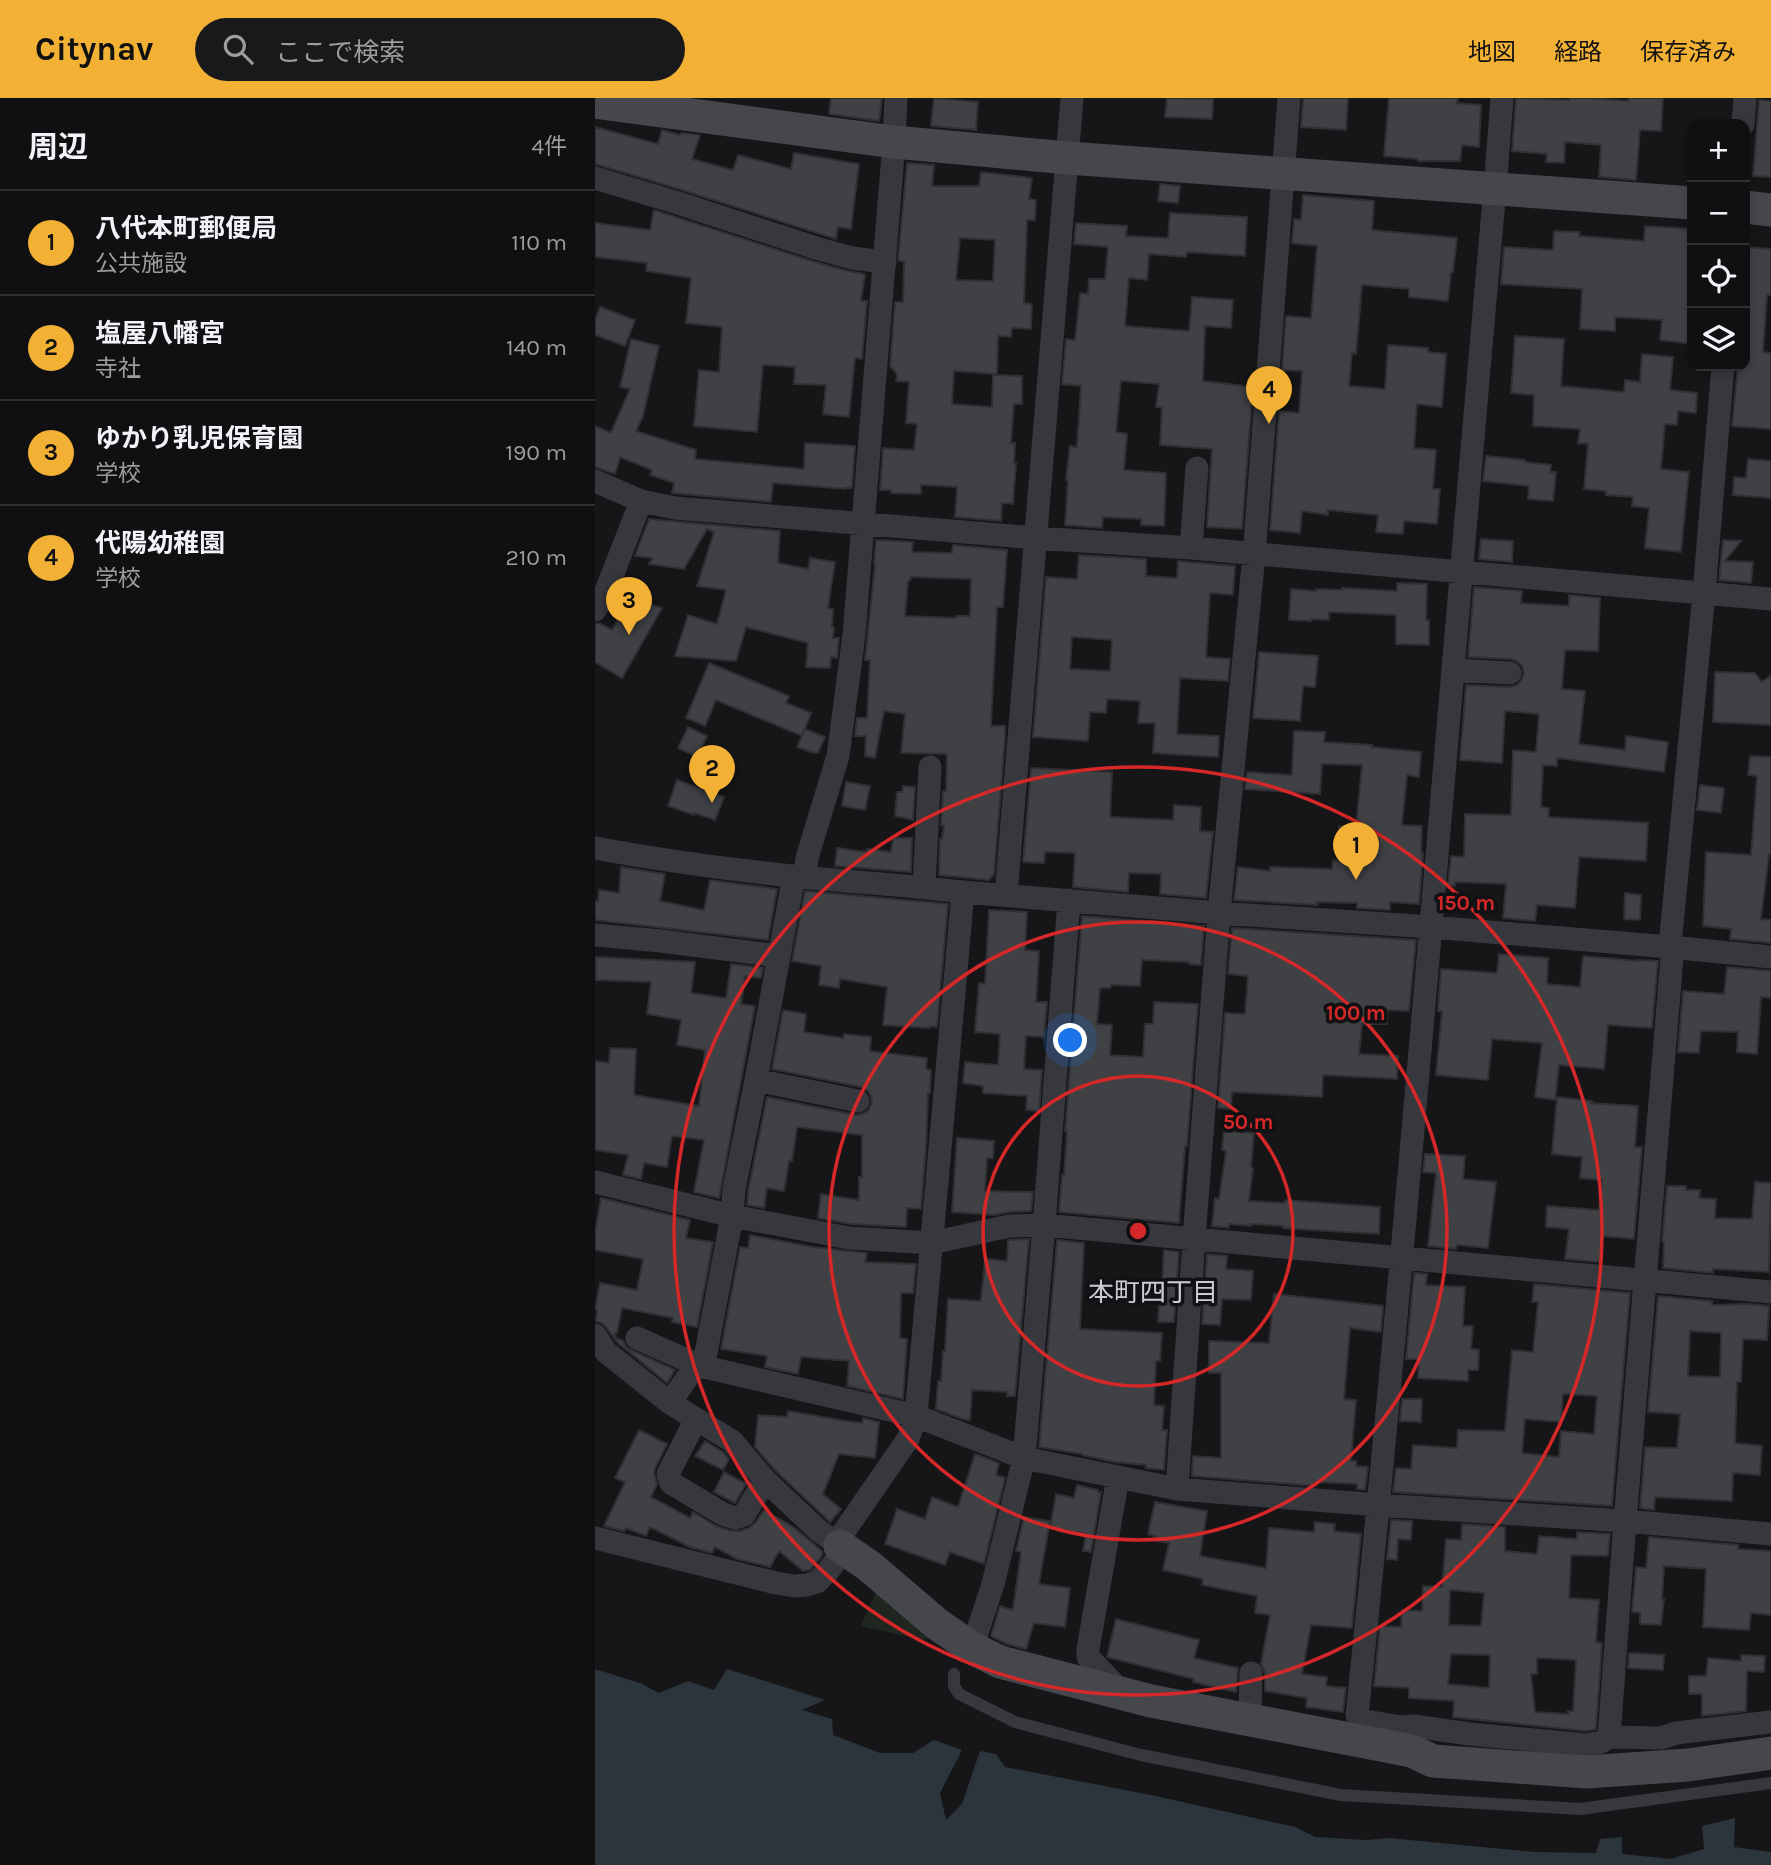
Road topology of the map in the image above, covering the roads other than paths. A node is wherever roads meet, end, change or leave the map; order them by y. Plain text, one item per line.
1 (896, 98) edge
2 (1072, 98) edge
3 (1289, 98) edge
4 (1501, 98) edge
5 (1745, 98) edge
6 (595, 102) edge
7 (1743, 119) edge
8 (894, 142) junction
9 (1068, 158) junction
10 (1283, 175) junction
11 (595, 178) edge
12 (1495, 189) junction
13 (1687, 203) edge
14 (1750, 207) edge
15 (1771, 209) edge
16 (885, 262) junction
17 (1723, 371) edge
18 (1197, 468) dead end
19 (595, 481) edge
20 (641, 500) junction
21 (862, 523) junction
22 (1036, 538) junction
23 (1191, 548) junction
24 (1254, 555) junction
25 (1461, 571) junction
26 (1704, 593) junction
27 (1771, 598) edge
28 (595, 610) edge
29 (1453, 670) junction
30 (1510, 673) dead end
31 (930, 767) dead end
32 (595, 848) edge
33 (799, 877) junction
34 (924, 887) junction
35 (963, 892) junction
36 (1006, 895) junction
37 (1069, 900) junction
38 (1219, 914) junction
39 (1431, 927) junction
40 (595, 935) edge
41 (1670, 947) junction
42 (779, 956) junction
43 (1771, 957) edge
44 (757, 1080) junction
45 (857, 1101) dead end
46 (595, 1182) edge
47 (732, 1216) junction
48 (1044, 1225) junction
49 (1194, 1239) junction
50 (931, 1243) junction
51 (1402, 1258) junction
52 (1646, 1281) junction
53 (1771, 1292) edge
54 (595, 1335) edge
55 (637, 1338) dead end
56 (700, 1366) junction
57 (670, 1403) junction
58 (916, 1416) junction
59 (698, 1420) junction
60 (1024, 1458) junction
61 (1118, 1477) junction
62 (765, 1479) junction
63 (1177, 1489) junction
64 (1379, 1505) junction
65 (1625, 1521) junction
66 (1771, 1534) edge
67 (595, 1538) edge
68 (840, 1546) junction
69 (963, 1661) junction
70 (1251, 1673) dead end
71 (1111, 1690) junction
72 (1248, 1720) junction
73 (1771, 1722) edge
74 (1609, 1737) junction
75 (1661, 1738) junction
76 (1755, 1755) edge
77 (1587, 1758) junction
78 (1771, 1783) edge

1 - 8 street
2 - 9 street
3 - 10 street
4 - 12 street
5 - 7 street
6 - 8 street
8 - 9 street
8 - 16 street
9 - 10 street
9 - 22 street
10 - 12 street
10 - 24 street
11 - 16 street
12 - 13 street
12 - 25 street
14 - 15 street
16 - 21 street
17 - 26 street
18 - 23 street
19 - 20 street
20 - 21 street
20 - 28 street
21 - 22 street
21 - 33 street
22 - 23 street
22 - 36 street
23 - 24 street
24 - 25 street
24 - 38 street
25 - 26 street
25 - 29 street
26 - 27 street
26 - 41 street
29 - 30 street
29 - 39 street
31 - 34 street
32 - 33 street
33 - 34 street
33 - 42 street
34 - 35 street
35 - 36 street
35 - 50 street
36 - 37 street
37 - 38 street
37 - 48 street
38 - 39 street
38 - 49 street
39 - 41 street
39 - 51 street
40 - 42 street
41 - 43 street
41 - 52 street
42 - 44 street
44 - 45 street
44 - 47 street
46 - 47 street
47 - 50 street
47 - 56 street
48 - 49 street
48 - 50 street
48 - 60 street
49 - 51 street
49 - 63 street
50 - 58 street
51 - 52 street
51 - 64 street
52 - 53 street
52 - 65 street
54 - 57 street
55 - 56 street
56 - 57 street
56 - 58 street
57 - 59 street
58 - 60 street
58 - 68 street
59 - 62 street
59 - 62 street
60 - 61 street
60 - 69 street
61 - 63 street
61 - 71 street
62 - 68 street
63 - 64 street
64 - 65 street
64 - 77 street
65 - 66 street
65 - 74 street
67 - 68 street
68 - 69 street
69 - 71 street
69 - 78 lane
70 - 72 street
71 - 72 street
72 - 77 street
73 - 75 street
74 - 75 street
74 - 77 street
75 - 76 street
76 - 77 street

